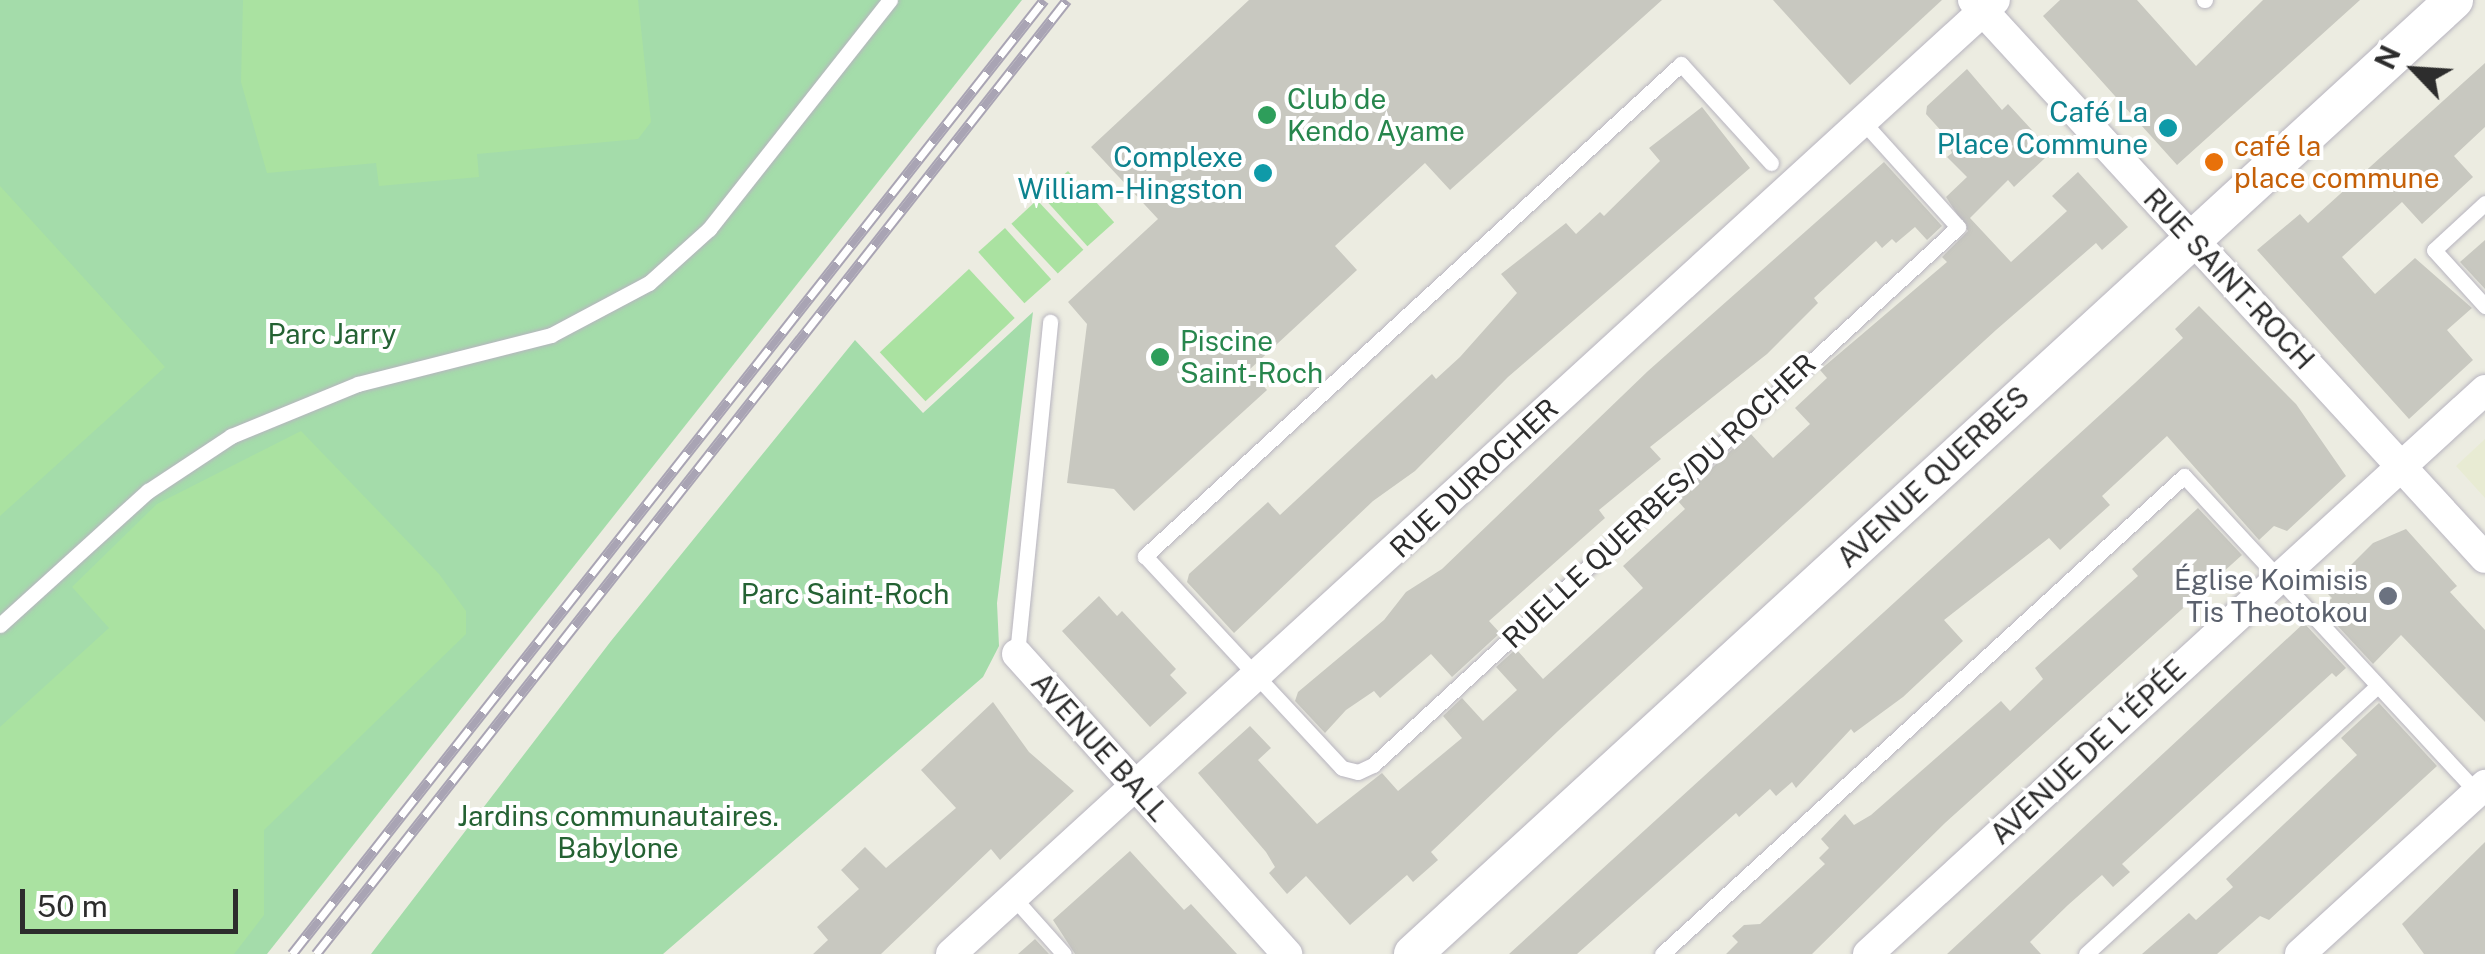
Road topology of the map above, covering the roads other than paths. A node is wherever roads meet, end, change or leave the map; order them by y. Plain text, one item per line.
1 (890, 0) edge
2 (2454, 0) edge
3 (1984, 4) edge
4 (1863, 122) junction
5 (1771, 163) dead end
6 (2485, 203) edge
7 (2193, 239) junction
8 (2485, 306) edge
9 (1050, 322) dead end
10 (2485, 390) edge
11 (2402, 467) junction
12 (2485, 558) edge
13 (2278, 578) junction
14 (0, 625) edge
15 (1017, 654) joint
16 (1257, 678) junction
17 (2376, 687) junction
18 (1135, 786) junction
19 (2482, 793) edge
20 (1013, 897) junction
21 (950, 954) edge
22 (1064, 954) edge
23 (1287, 954) edge
24 (1413, 954) edge
25 (1662, 954) edge
26 (1868, 954) edge
27 (2086, 954) edge
28 (2300, 954) edge

1 - 14 lane
2 - 7 street, AVENUE QUERBES
3 - 4 street, RUE DUROCHER
3 - 7 street, RUE SAINT-ROCH
4 - 16 street, RUE DUROCHER
4 - 16 lane, RUELLE QUERBES/DU ROCHER
5 - 16 lane
6 - 8 lane
7 - 11 street, RUE SAINT-ROCH
7 - 24 street, AVENUE QUERBES
9 - 15 lane, AVENUE BALL
10 - 11 street, AVENUE DE L'ÉPÉE
11 - 12 street, RUE SAINT-ROCH
11 - 13 street, AVENUE DE L'ÉPÉE
13 - 17 lane
13 - 25 lane
13 - 26 street, AVENUE DE L'ÉPÉE
15 - 18 street, AVENUE BALL
16 - 18 street, RUE DUROCHER
17 - 19 lane
17 - 27 lane
18 - 20 street, RUE DUROCHER
18 - 23 street, AVENUE BALL
19 - 28 street
20 - 21 street, RUE DUROCHER
20 - 22 lane

